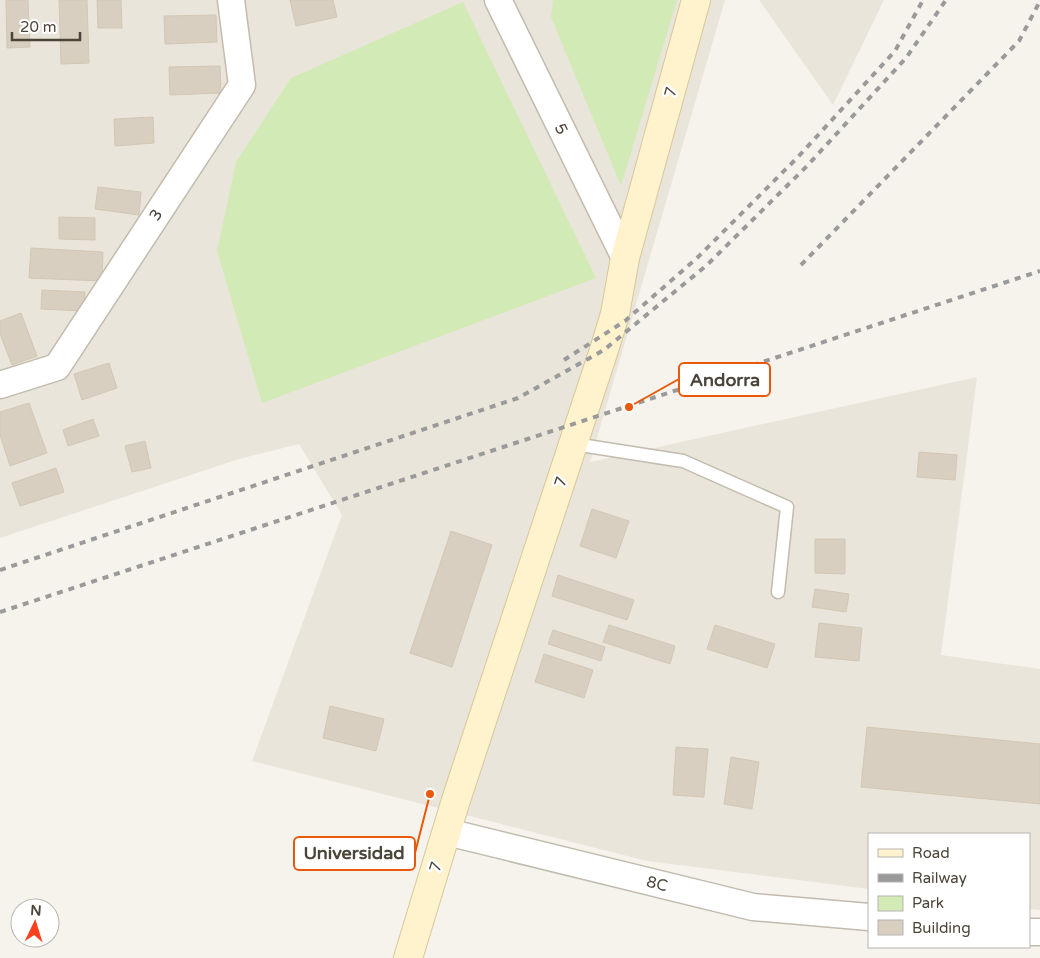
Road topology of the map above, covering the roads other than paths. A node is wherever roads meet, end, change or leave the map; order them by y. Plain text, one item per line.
1 (231, 0) edge
2 (498, 0) edge
3 (696, 0) edge
4 (625, 258) junction
5 (0, 385) edge
6 (574, 444) junction
7 (778, 592) dead end
8 (447, 832) junction
9 (868, 917) edge
10 (408, 958) edge

1 - 5 street, 3
2 - 4 street, 5
3 - 4 street, 7
4 - 6 street, 7
6 - 7 lane
6 - 8 street, 7
8 - 9 street, 8C
8 - 10 street, 7

